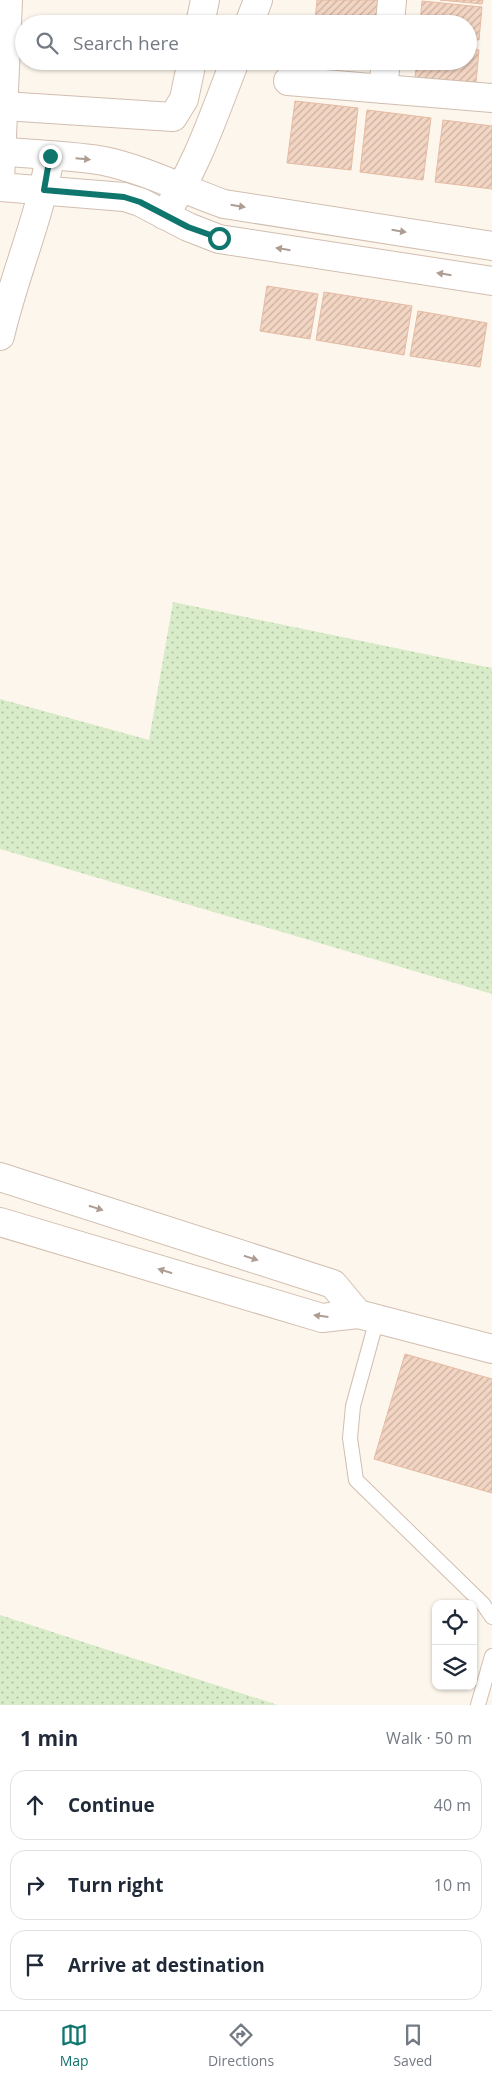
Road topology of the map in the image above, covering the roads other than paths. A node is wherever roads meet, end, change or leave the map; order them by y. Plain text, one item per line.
1 (8, 0) edge
2 (204, 0) edge
3 (258, 0) edge
4 (392, 0) edge
5 (202, 15) edge
6 (252, 15) edge
7 (391, 15) edge
8 (190, 70) edge
9 (231, 70) edge
10 (385, 70) edge
11 (288, 81) dead end
12 (383, 89) junction
13 (492, 98) edge
14 (4, 106) junction
15 (1, 152) edge
16 (50, 156) junction
17 (0, 181) edge
18 (0, 187) edge
19 (182, 189) junction
20 (44, 190) junction
21 (164, 215) junction
22 (492, 246) edge
23 (492, 281) edge
24 (0, 336) edge
25 (0, 1177) edge
26 (62, 1198) junction
27 (0, 1222) edge
28 (48, 1236) junction
29 (367, 1316) junction
30 (492, 1348) edge
31 (492, 1617) edge
32 (492, 1656) edge
33 (478, 1705) edge

1 - 14 street
2 - 5 street
3 - 6 street
4 - 7 street
8 - 14 street
9 - 19 street
10 - 12 street
11 - 12 street
12 - 13 street
14 - 15 street
15 - 16 street
15 - 17 street
16 -> 19 street
16 - 20 street
18 - 20 street
19 - 21 street
19 -> 22 street
20 - 21 street
20 - 24 street
23 -> 21 street
25 - 26 street
26 - 28 street
26 -> 29 street
27 - 28 street
29 -> 28 street
29 - 30 street
29 - 31 lane
32 - 33 lane

